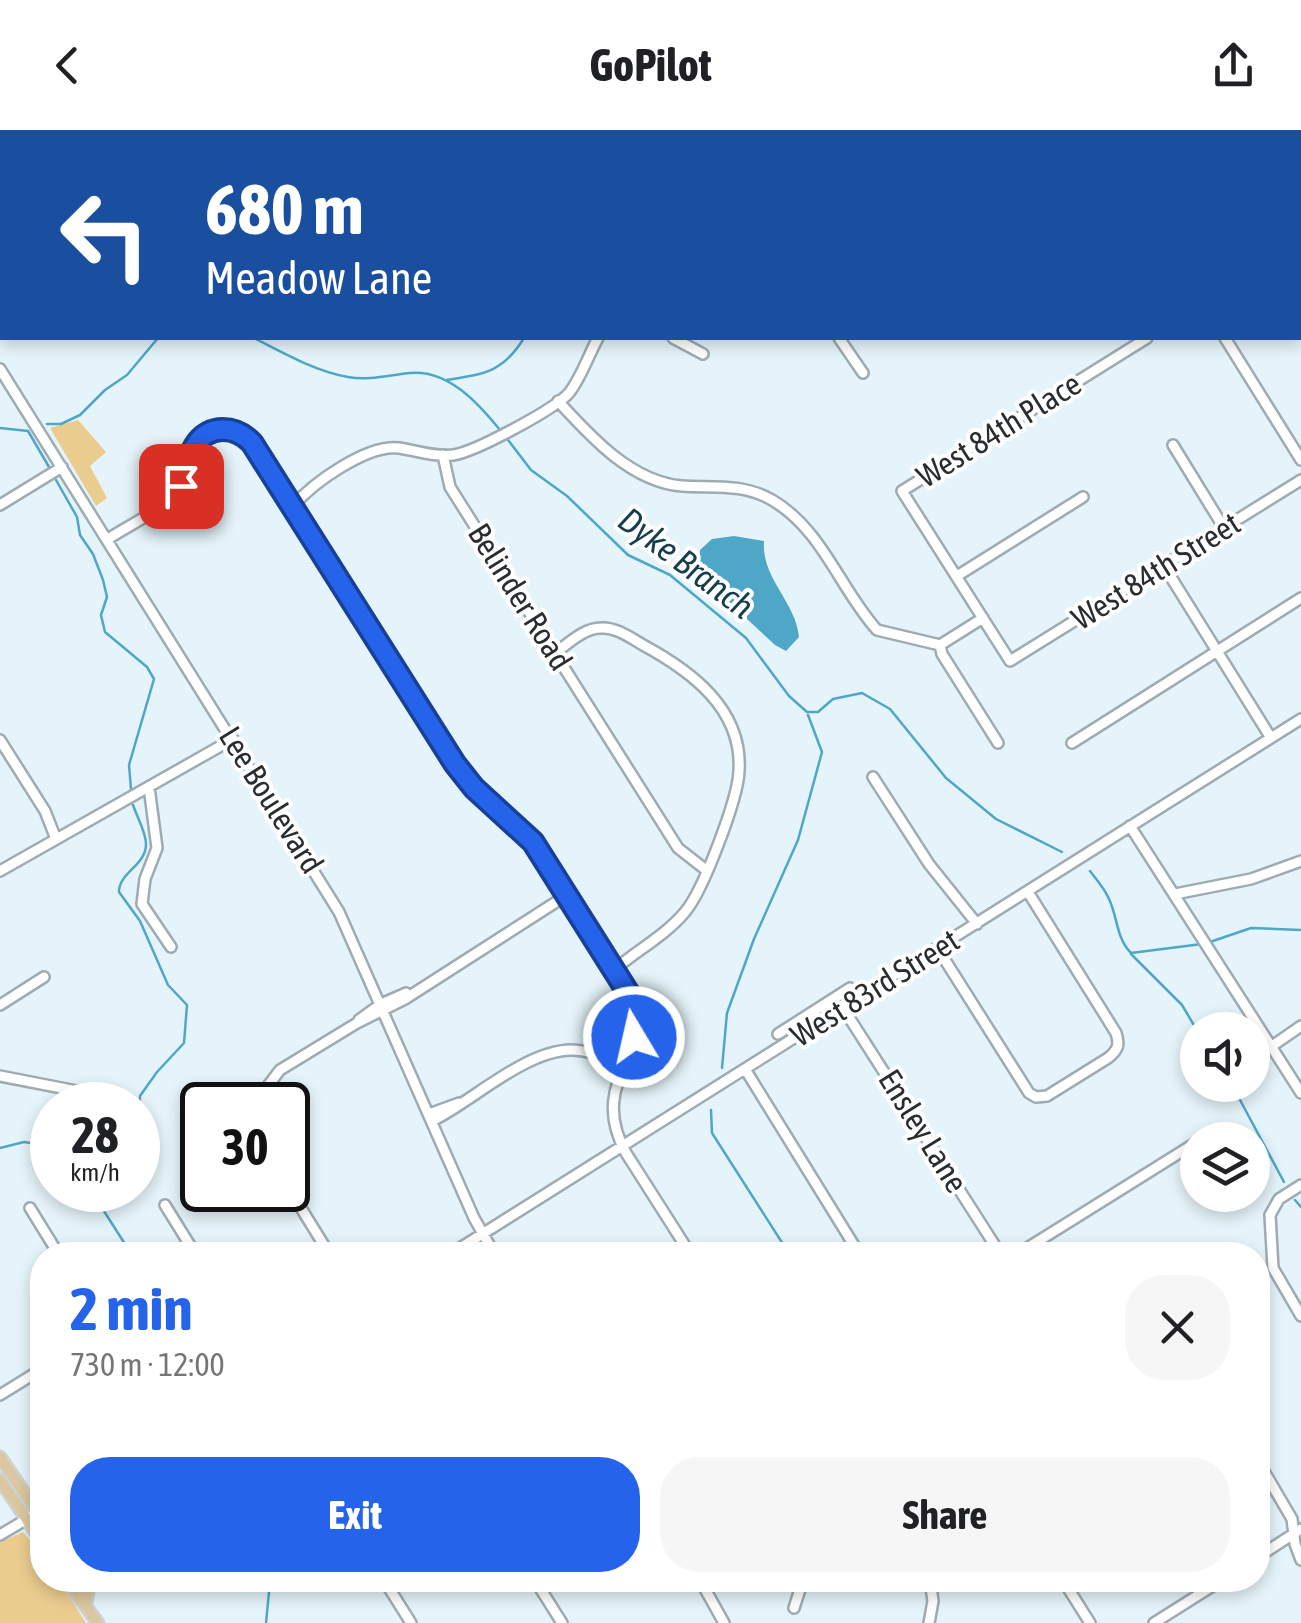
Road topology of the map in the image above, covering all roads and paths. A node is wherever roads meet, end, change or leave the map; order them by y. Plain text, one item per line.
1 (597, 340) edge
2 (678, 340) edge
3 (840, 340) edge
4 (1143, 340) edge
5 (1226, 340) edge
6 (703, 354) dead end
7 (0, 369) edge
8 (863, 374) dead end
9 (558, 401) junction
10 (1173, 445) dead end
11 (443, 455) junction
12 (1301, 460) edge
13 (62, 467) junction
14 (1301, 480) edge
15 (1082, 498) dead end
16 (0, 505) edge
17 (292, 506) junction
18 (1224, 528) junction
19 (108, 538) junction
20 (1164, 566) junction
21 (957, 576) junction
22 (1301, 598) edge
23 (983, 618) junction
24 (940, 644) junction
25 (1217, 650) junction
26 (555, 652) junction
27 (1301, 719) edge
28 (1271, 738) junction
29 (233, 739) junction
30 (0, 740) edge
31 (998, 743) dead end
32 (1072, 744) dead end
33 (873, 777) dead end
34 (149, 786) junction
35 (1130, 826) junction
36 (56, 839) junction
37 (1301, 861) edge
38 (706, 870) junction
39 (0, 871) edge
40 (1028, 892) junction
41 (1175, 894) junction
42 (567, 895) junction
43 (977, 924) junction
44 (171, 947) dead end
45 (938, 949) junction
46 (614, 970) junction
47 (44, 978) dead end
48 (850, 988) dead end
49 (0, 1005) edge
50 (383, 1008) junction
51 (844, 1008) junction
52 (1301, 1026) edge
53 (778, 1034) dead end
54 (1272, 1046) junction
55 (624, 1064) junction
56 (744, 1069) junction
57 (0, 1076) edge
58 (31, 1082) edge
59 (272, 1082) edge
60 (1301, 1093) edge
61 (430, 1117) junction
62 (622, 1145) junction
63 (1180, 1153) edge
64 (1301, 1185) edge
65 (165, 1205) dead end
66 (32, 1212) edge
67 (303, 1212) edge
68 (482, 1233) junction
69 (51, 1242) edge
70 (188, 1242) edge
71 (322, 1242) edge
72 (468, 1242) edge
73 (487, 1242) edge
74 (683, 1242) edge
75 (852, 1242) edge
76 (993, 1242) edge
77 (1037, 1242) edge
78 (1301, 1316) edge
79 (30, 1376) edge
80 (0, 1395) edge
81 (0, 1458) edge
82 (0, 1480) edge
83 (1270, 1481) edge
84 (30, 1499) edge
85 (30, 1518) edge
86 (27, 1519) junction
87 (30, 1524) edge
88 (1298, 1531) edge
89 (0, 1535) edge
90 (1270, 1550) edge
91 (1301, 1560) edge
92 (73, 1592) edge
93 (87, 1592) edge
94 (391, 1592) edge
95 (543, 1592) edge
96 (707, 1592) edge
97 (800, 1592) edge
98 (932, 1592) edge
99 (1071, 1592) edge
100 (1203, 1592) edge
101 (86, 1603) junction
102 (794, 1608) dead end
103 (409, 1622) edge
104 (98, 1623) edge
105 (562, 1623) edge
106 (724, 1623) edge
107 (928, 1623) edge
108 (1090, 1623) edge
109 (1154, 1623) edge

1 - 9 street
2 - 6 street
3 - 8 street
4 - 21 street, West 84th Place
5 - 12 street
7 - 13 street, Lee Boulevard
9 - 11 street
9 - 24 street
10 - 18 street
11 - 17 street
11 - 26 street, Belinder Road
13 - 16 street
13 - 19 street, Lee Boulevard
14 - 18 street, West 84th Street
15 - 21 street
17 - 19 street
17 - 42 street
18 - 20 street, West 84th Street
19 - 29 street, Lee Boulevard
20 - 23 street, West 84th Street
20 - 25 street
21 - 23 street
22 - 25 street
23 - 24 street
24 - 31 street
25 - 28 street
25 - 32 street
26 - 38 street, Belinder Road
26 - 38 street
27 - 28 street, West 83rd Street
28 - 35 street, West 83rd Street
29 - 34 street
29 - 50 street, Lee Boulevard
30 - 36 street
33 - 43 street
34 - 36 street
34 - 44 street
35 - 40 street, West 83rd Street
35 - 41 street
36 - 39 street
37 - 41 street
38 - 46 street
40 - 43 street, West 83rd Street
40 - 45 street
41 - 54 street
42 - 46 street
42 - 50 street
43 - 45 street, West 83rd Street
45 - 51 street, West 83rd Street
46 - 55 street
47 - 49 street
48 - 53 street
50 - 59 street
50 - 61 street, Lee Boulevard
51 - 56 street, West 83rd Street
51 - 76 street, Ensley Lane
52 - 54 street
54 - 60 street
55 - 61 street
55 - 62 street
56 - 62 street, West 83rd Street
56 - 75 street
57 - 58 street
61 - 68 street, Lee Boulevard
62 - 68 street, West 83rd Street
62 - 74 street
63 - 77 street
64 - 78 street
65 - 70 street
66 - 69 street
67 - 71 street
68 - 72 street, West 83rd Street
68 - 73 street, Lee Boulevard
79 - 80 street
81 - 84 main road
82 - 86 main road
83 - 88 street
85 - 86 street
86 - 87 main road
86 - 89 street
88 - 90 street
88 - 91 street
92 - 101 main road
93 - 101 main road
94 - 103 street
95 - 105 street
96 - 106 street
97 - 102 street
98 - 107 street
99 - 108 street
100 - 109 street
101 - 104 main road

